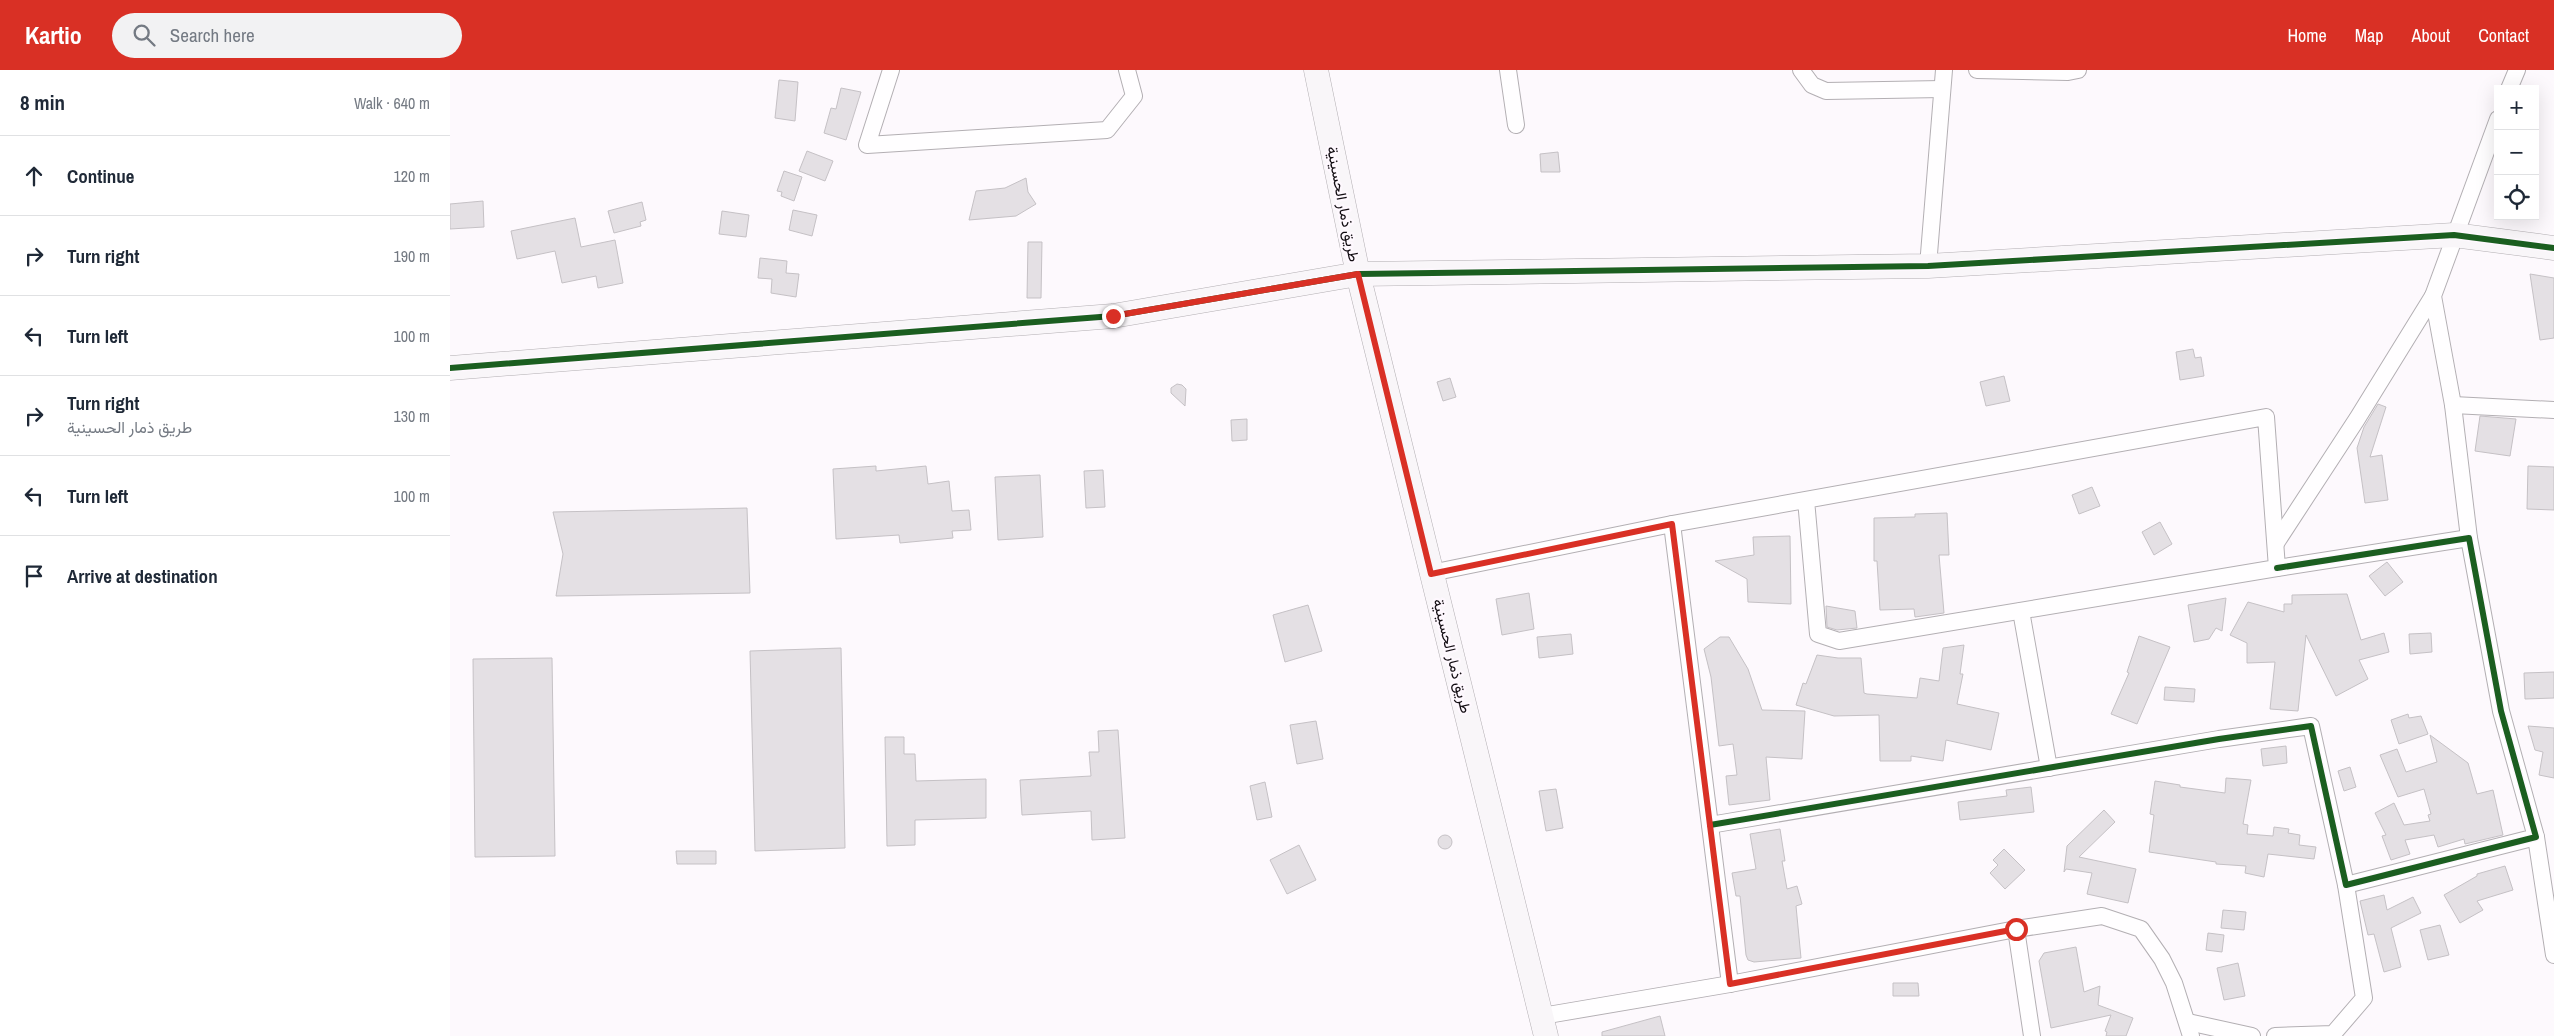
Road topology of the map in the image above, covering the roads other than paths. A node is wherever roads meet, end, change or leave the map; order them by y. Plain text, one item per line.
1 (892, 70) edge
2 (1127, 70) edge
3 (1316, 70) edge
4 (1508, 70) edge
5 (1801, 70) edge
6 (1944, 70) edge
7 (1977, 70) edge
8 (2078, 70) edge
9 (2515, 70) edge
10 (2510, 85) edge
11 (1942, 89) junction
12 (1516, 125) dead end
13 (2494, 130) edge
14 (2454, 235) junction
15 (2554, 248) edge
16 (1928, 266) junction
17 (1358, 274) junction
18 (2433, 296) junction
19 (450, 368) edge
20 (2453, 405) junction
21 (2554, 410) edge
22 (1806, 500) junction
23 (1672, 524) junction
24 (2470, 538) junction
25 (2276, 543) junction
26 (2277, 568) junction
27 (1431, 574) junction
28 (2021, 611) junction
29 (2049, 768) junction
30 (1710, 825) junction
31 (2536, 837) junction
32 (2346, 885) junction
33 (2016, 929) junction
34 (2554, 954) edge
35 (1730, 984) junction
36 (1544, 1026) edge
37 (2189, 1029) edge
38 (2032, 1036) edge
39 (2252, 1036) edge
40 (2275, 1036) edge

1 - 2 street
3 - 17 street, طريق ذمار الحسينية
4 - 12 street
5 - 11 street
6 - 11 street
7 - 8 street
9 - 10 street
11 - 16 street
13 - 14 street
14 - 15 street
14 - 16 street
14 - 18 street
16 - 17 street
17 - 19 street
17 - 27 street, طريق ذمار الحسينية
18 - 20 street
18 - 25 street
20 - 21 street
20 - 24 street
22 - 23 street
22 - 25 street
22 - 28 street
23 - 27 street
23 - 30 street
24 - 26 street
24 - 31 street
25 - 26 street
26 - 28 street
27 - 36 street, طريق ذمار الحسينية
28 - 29 street
29 - 30 street
29 - 32 street
30 - 35 street
31 - 32 street
31 - 34 street
32 - 40 street
33 - 35 street
33 - 37 street
33 - 38 street
35 - 36 street
37 - 39 street

